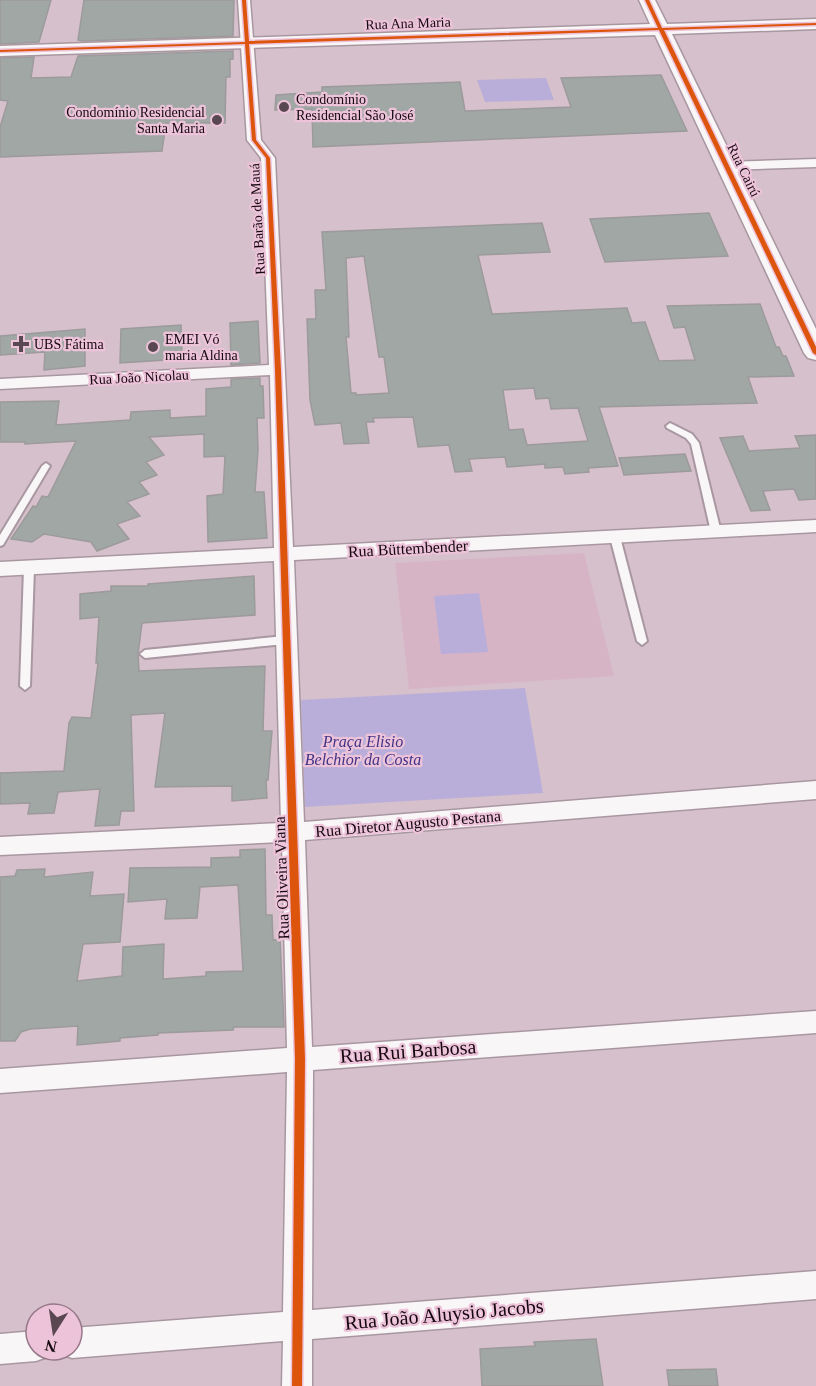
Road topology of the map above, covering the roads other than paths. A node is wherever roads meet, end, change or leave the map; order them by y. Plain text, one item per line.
1 (244, 0) edge
2 (647, 0) edge
3 (816, 24) edge
4 (661, 29) junction
5 (246, 41) junction
6 (0, 51) edge
7 (816, 163) edge
8 (726, 166) junction
9 (816, 353) edge
10 (279, 370) junction
11 (0, 384) edge
12 (670, 426) dead end
13 (46, 465) dead end
14 (816, 526) edge
15 (716, 532) junction
16 (615, 537) junction
17 (0, 543) edge
18 (282, 554) junction
19 (29, 568) junction
20 (0, 569) edge
21 (285, 640) junction
22 (642, 641) dead end
23 (145, 654) dead end
24 (25, 686) dead end
25 (816, 790) edge
26 (293, 832) junction
27 (0, 846) edge
28 (816, 1022) edge
29 (300, 1059) junction
30 (0, 1081) edge
31 (816, 1285) edge
32 (298, 1326) junction
33 (84, 1342) edge
34 (24, 1347) edge
35 (0, 1349) edge
36 (297, 1386) edge

1 - 5 street, Rua Barão de Mauá
2 - 4 street, Rua Cairú
3 - 4 street, Rua Ana Maria
4 - 5 street, Rua Ana Maria
4 - 8 street, Rua Cairú
5 - 6 street, Rua Ana Maria
5 - 10 street, Rua Barão de Mauá
7 - 8 street
8 - 9 street, Rua Cairú
10 - 11 street, Rua João Nicolau
10 - 18 street, Rua Oliveira Viana
12 - 15 lane
13 - 17 lane
14 - 15 street, Rua Büttembender
15 - 16 street, Rua Büttembender
16 - 18 street, Rua Büttembender
16 - 22 lane
18 - 19 street, Rua Büttembender
18 - 21 street, Rua Oliveira Viana
19 - 20 street, Rua Büttembender
19 - 24 lane
21 - 23 lane
21 - 26 street, Rua Oliveira Viana
25 - 26 street, Rua Diretor Augusto Pestana
26 - 27 street, Rua Diretor Augusto Pestana
26 - 29 street, Rua Oliveira Viana
28 - 29 street, Rua Rui Barbosa
29 - 30 street, Rua Rui Barbosa
29 - 32 street, Rua Oliveira Viana
31 - 32 street, Rua João Aluysio Jacobs
32 - 33 street, Rua João Aluysio Jacobs
32 - 36 street, Rua Oliveira Viana
34 - 35 street

